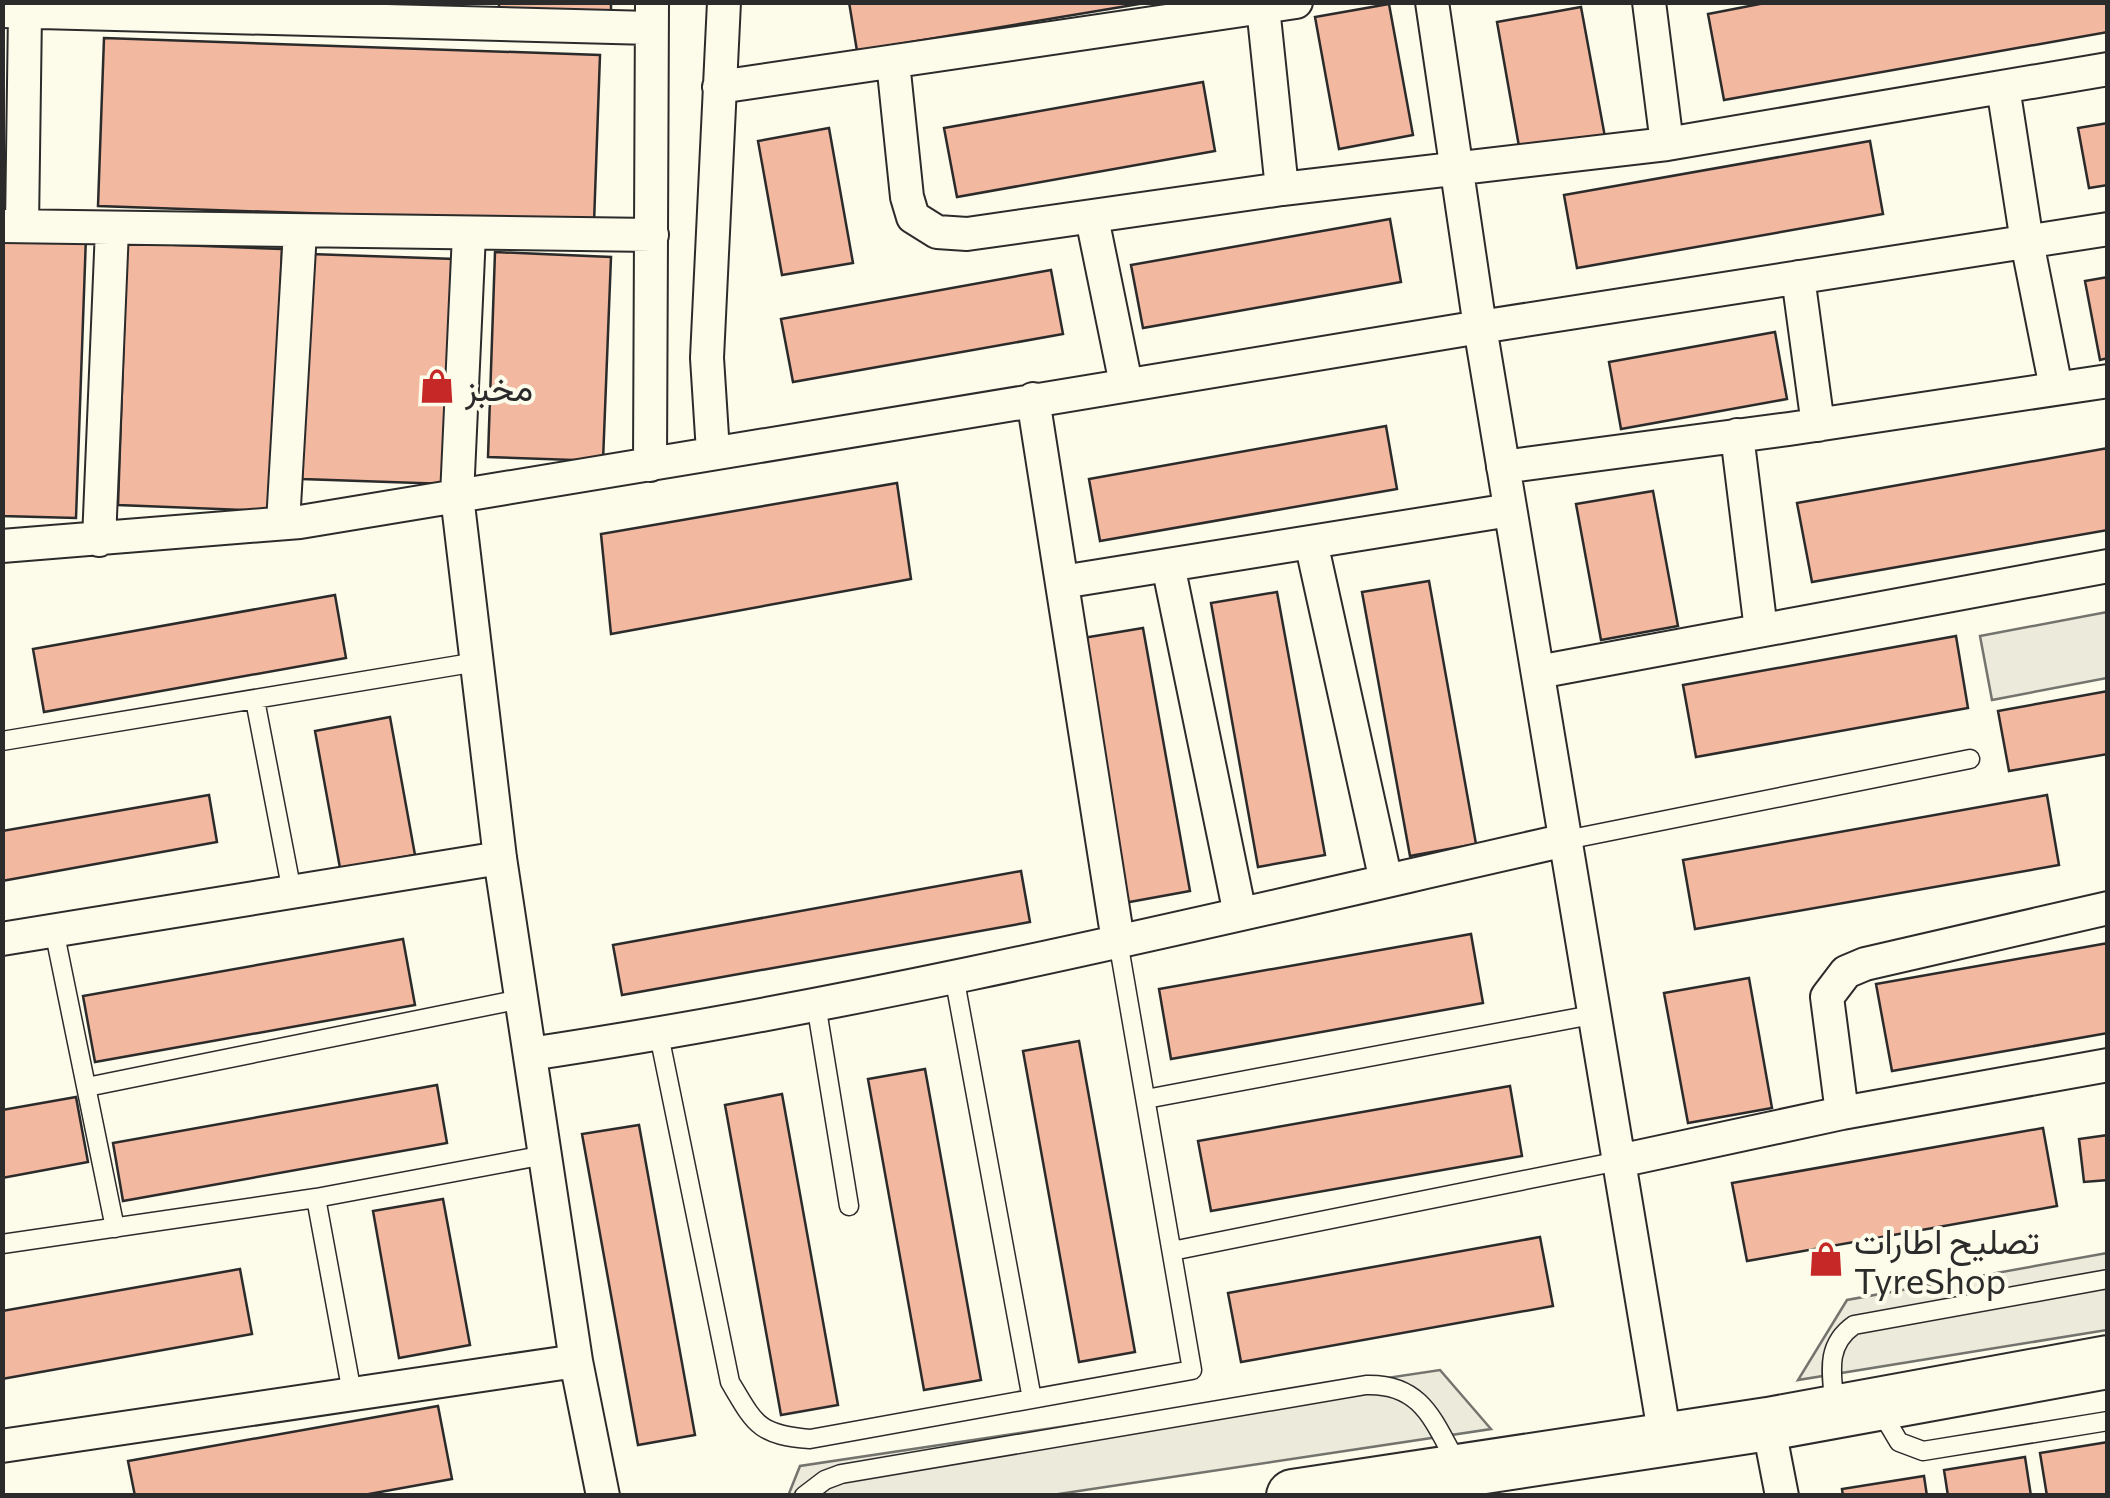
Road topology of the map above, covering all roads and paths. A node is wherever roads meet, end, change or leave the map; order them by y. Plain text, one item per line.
1 (724, 2) edge
2 (1296, 2) edge
3 (1432, 2) edge
4 (1649, 2) edge
5 (1263, 7) junction
6 (280, 10) edge
7 (14, 11) edge
8 (482, 13) edge
9 (651, 16) edge
10 (892, 62) junction
11 (2108, 69) edge
12 (719, 87) junction
13 (2003, 87) junction
14 (1667, 144) junction
15 (1458, 170) junction
16 (1282, 189) junction
17 (1092, 218) junction
18 (12, 226) edge
19 (112, 230) junction
20 (2108, 230) edge
21 (300, 231) junction
22 (470, 234) junction
23 (652, 235) junction
24 (2027, 242) junction
25 (1798, 277) junction
26 (1480, 327) junction
27 (2108, 380) edge
28 (1126, 384) junction
29 (2056, 388) junction
30 (1034, 400) junction
31 (1818, 425) junction
32 (1737, 435) junction
33 (713, 452) junction
34 (650, 464) junction
35 (1503, 467) junction
36 (457, 496) junction
37 (1510, 510) junction
38 (284, 524) junction
39 (99, 540) junction
40 (1311, 542) junction
41 (2, 546) edge
42 (1168, 565) junction
43 (2108, 566) edge
44 (1062, 582) junction
45 (1761, 630) junction
46 (477, 662) junction
47 (1538, 672) junction
48 (255, 700) junction
49 (2, 741) edge
50 (1970, 759) dead end
51 (1566, 840) junction
52 (500, 858) junction
53 (1386, 881) junction
54 (292, 892) junction
55 (2108, 908) edge
56 (1240, 914) junction
57 (54, 930) junction
58 (2, 939) edge
59 (1118, 941) junction
60 (954, 976) junction
61 (521, 999) junction
62 (816, 1004) junction
63 (1597, 1014) junction
64 (659, 1034) junction
65 (530, 1054) junction
66 (2108, 1065) edge
67 (87, 1087) junction
68 (1146, 1099) junction
69 (1842, 1114) junction
70 (545, 1155) junction
71 (1619, 1161) junction
72 (316, 1198) junction
73 (848, 1206) dead end
74 (116, 1228) junction
75 (2, 1244) edge
76 (1172, 1251) junction
77 (2108, 1278) edge
78 (576, 1361) junction
79 (2108, 1362) edge
80 (352, 1393) junction
81 (1032, 1400) junction
82 (1856, 1409) junction
83 (2108, 1420) edge
84 (1768, 1424) junction
85 (1666, 1438) junction
86 (2, 1446) edge
87 (1461, 1470) junction
88 (603, 1496) edge
89 (804, 1496) edge
90 (1293, 1496) edge
91 (1782, 1496) edge

1 - 12 street
2 - 5 street
3 - 15 street
4 - 14 street
5 - 10 street
5 - 16 street
6 - 7 street
6 - 8 street
7 - 18 street
8 - 9 street
9 - 23 street
10 - 12 street
10 - 17 street
11 - 13 street
12 - 33 street
13 - 14 street
13 - 24 street
14 - 15 street
15 - 16 street
15 - 26 street
16 - 17 street
17 - 28 street
18 - 19 street
19 - 21 street
19 - 39 street
20 - 24 street
21 - 22 street
21 - 38 street
22 - 23 street
22 - 36 street
23 - 34 street
24 - 25 street
24 - 29 street
25 - 26 street
25 - 31 street
26 - 28 street
26 - 35 street
27 - 29 street
28 - 30 street
29 - 31 street
30 - 33 street
30 - 44 street
31 - 32 street
32 - 35 street
32 - 45 street
33 - 34 street
34 - 36 street
35 - 37 street
36 - 38 street
36 - 46 street
37 - 40 street
37 - 47 street
38 - 39 street
39 - 41 street
40 - 42 street
40 - 53 street
42 - 44 street
42 - 56 street
43 - 45 street
44 - 59 street
45 - 47 street
46 - 48 lane
46 - 52 street
47 - 51 street
48 - 49 lane
48 - 54 lane
50 - 51 lane
51 - 53 street
51 - 63 street
52 - 54 street
52 - 61 street
53 - 56 street
54 - 57 street
55 - 69 street
56 - 59 street
57 - 58 street
57 - 67 lane
59 - 60 street
59 - 68 lane
60 - 62 street
60 - 81 lane
61 - 65 street
61 - 67 lane
62 - 64 street
62 - 73 lane
63 - 68 lane
63 - 71 street
64 - 65 street
64 - 81 lane
65 - 70 street
66 - 69 street
67 - 74 lane
68 - 76 lane
69 - 71 street
70 - 72 lane
70 - 78 street
71 - 76 lane
71 - 85 street
72 - 74 lane
72 - 80 lane
74 - 75 lane
76 - 81 lane
77 - 82 lane
78 - 80 street
78 - 88 street
79 - 82 main road
80 - 86 street
82 - 83 lane
82 - 84 main road
84 - 85 main road
84 - 91 street
85 - 87 main road
87 - 89 lane
87 - 90 main road

